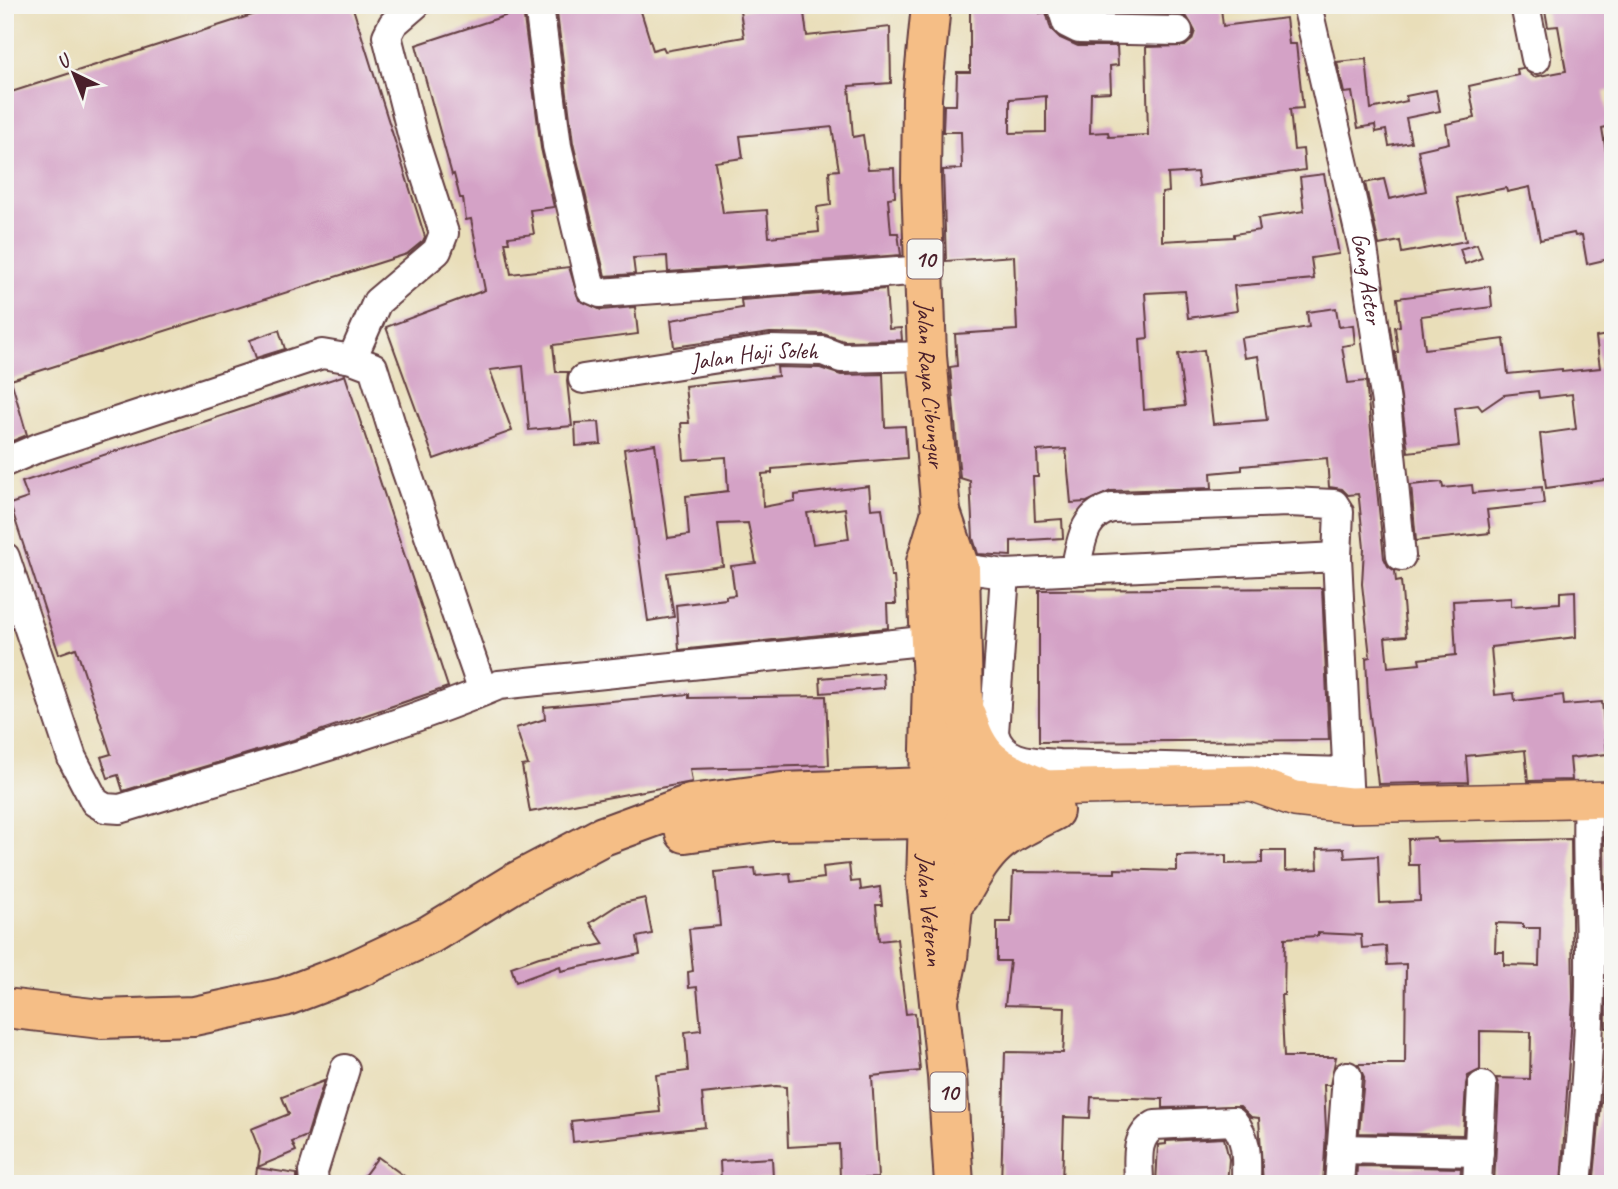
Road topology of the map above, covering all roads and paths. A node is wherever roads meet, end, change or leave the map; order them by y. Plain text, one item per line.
1 (415, 5) edge
2 (539, 5) edge
3 (931, 5) edge
4 (1061, 5) edge
5 (1307, 5) edge
6 (1525, 5) edge
7 (1178, 31) dead end
8 (1536, 59) dead end
9 (926, 270) junction
10 (927, 356) junction
11 (352, 359) junction
12 (583, 379) dead end
13 (5, 462) edge
14 (940, 512) junction
15 (1401, 556) dead end
16 (5, 557) edge
17 (1337, 557) junction
18 (960, 568) junction
19 (1075, 571) junction
20 (1005, 574) junction
21 (932, 640) junction
22 (932, 682) junction
23 (483, 691) junction
24 (963, 705) junction
25 (1330, 790) junction
26 (1048, 800) junction
27 (1600, 800) edge
28 (855, 804) junction
29 (946, 804) junction
30 (926, 882) junction
31 (952, 909) junction
32 (939, 1000) junction
33 (5, 1008) edge
34 (5, 1029) edge
35 (345, 1069) dead end
36 (1347, 1076) dead end
37 (1482, 1086) dead end
38 (1341, 1149) junction
39 (1479, 1152) junction
40 (314, 1184) edge
41 (954, 1184) edge
42 (1139, 1184) edge
43 (1246, 1184) edge
44 (1339, 1184) edge
45 (1477, 1184) edge
46 (1577, 1184) edge

1 - 11 street
2 - 9 street
3 - 9 highway, Jalan Raya Cibungur / 10
4 - 7 street
5 - 15 street, Gang Aster
6 - 8 street
9 - 10 highway, Jalan Raya Cibungur / 10
10 - 12 street, Jalan Haji Soleh
10 - 14 highway, Jalan Raya Cibungur / 10
11 - 13 street
11 - 23 street
14 - 18 highway, 10
14 - 21 highway, 10
16 - 23 street
17 - 19 street
17 - 19 street
17 - 25 street
18 - 20 street
18 - 24 highway, 10
19 - 20 street
20 - 25 street
21 - 22 highway, 10
21 - 23 street
22 - 28 highway
22 - 29 highway, 10
24 - 26 highway
24 - 29 highway, 10
25 - 26 main road
25 - 27 main road
26 - 29 main road
26 - 31 highway
27 - 46 street
28 - 29 highway
28 - 30 highway
28 - 33 highway
28 - 34 highway
29 - 30 highway, Jalan Veteran / 10
29 - 31 highway, Jalan Veteran / 10
30 - 32 highway, Jalan Veteran / 10
31 - 32 highway, Jalan Veteran / 10
32 - 41 highway, Jalan Veteran / 10
35 - 40 street
36 - 38 street
37 - 39 street
38 - 39 street
38 - 44 street
39 - 45 street
42 - 43 street

